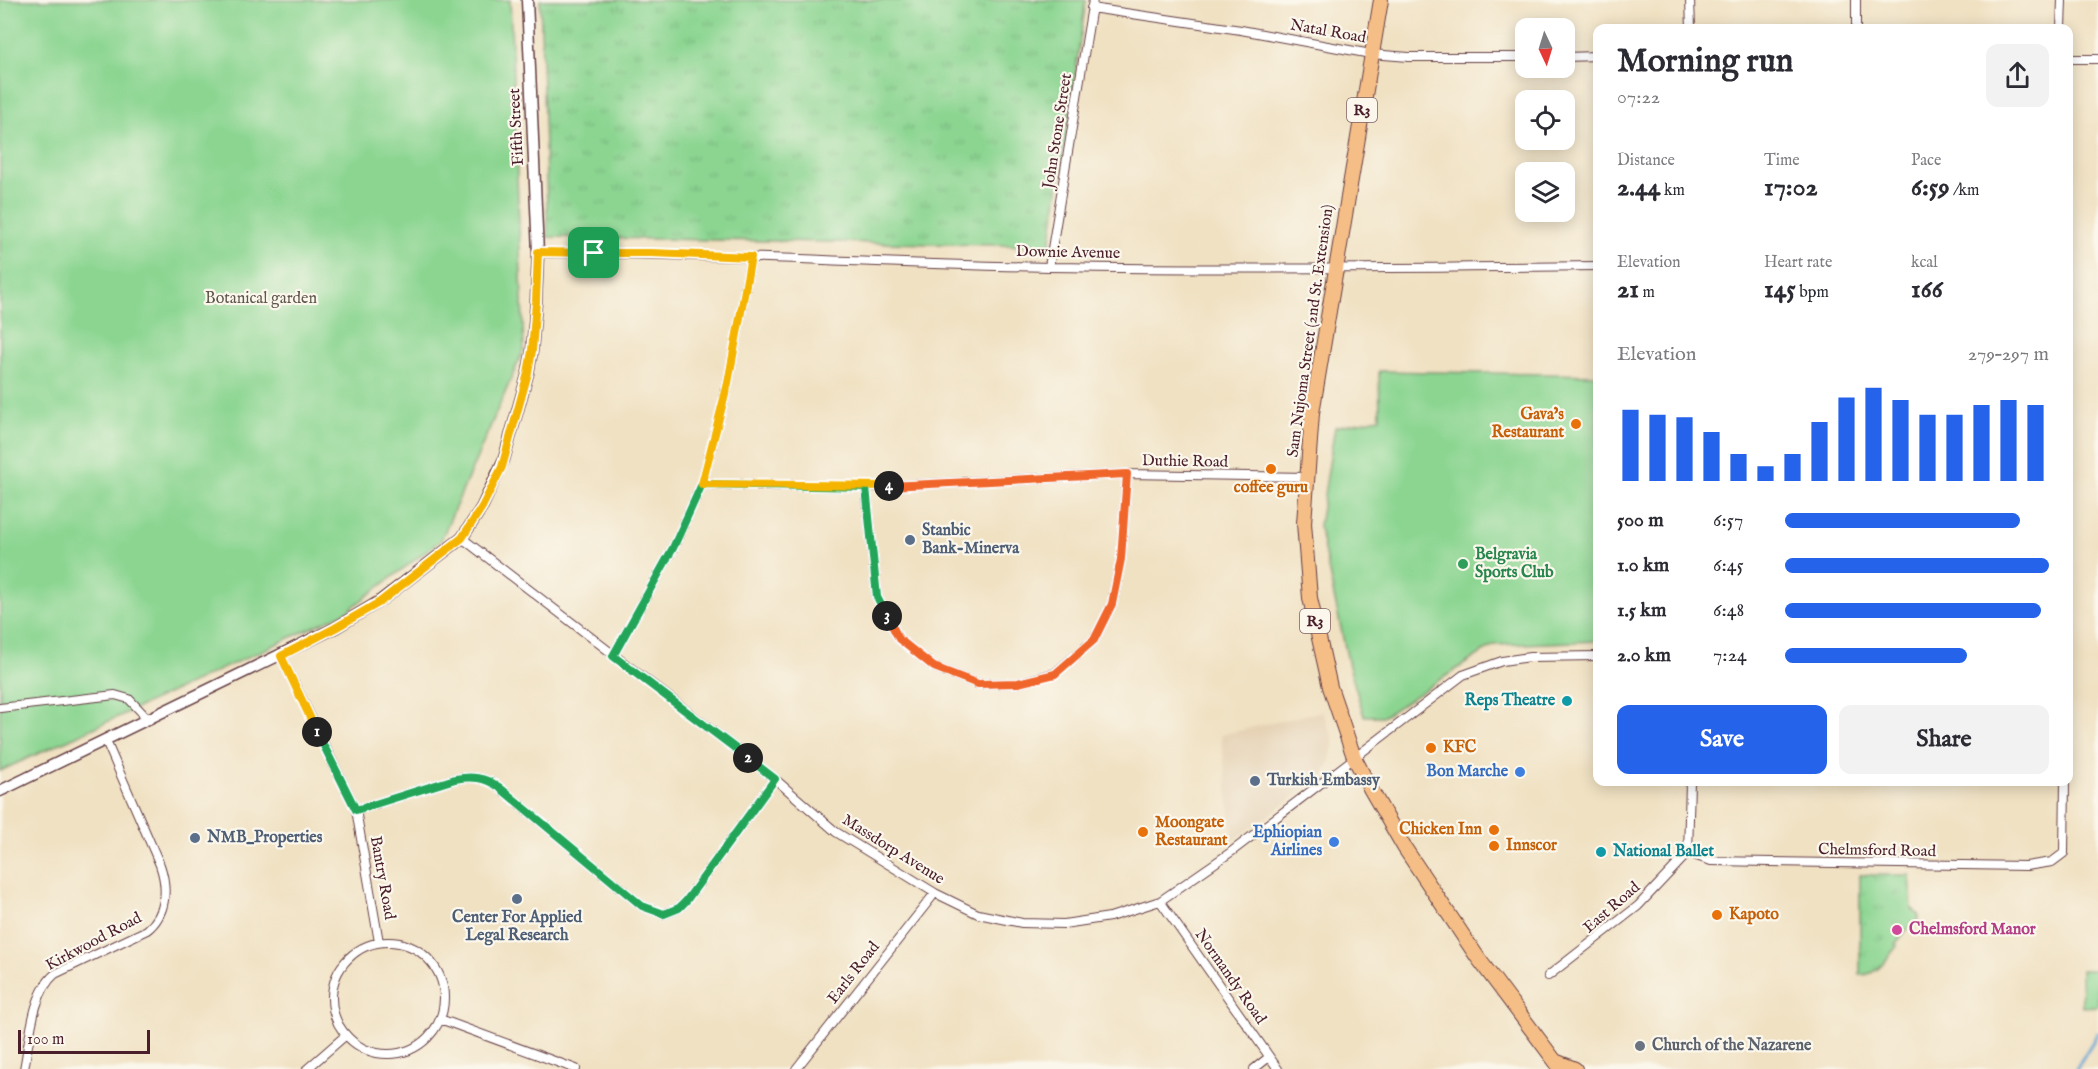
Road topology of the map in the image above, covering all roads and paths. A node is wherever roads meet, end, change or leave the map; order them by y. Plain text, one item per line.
1 (527, 0) edge
2 (1381, 0) edge
3 (1690, 0) edge
4 (1856, 0) edge
5 (2062, 0) edge
6 (1092, 4) edge
7 (1691, 24) edge
8 (1856, 24) edge
9 (2061, 24) edge
10 (1371, 54) junction
11 (1593, 56) edge
12 (1515, 57) edge
13 (1575, 57) edge
14 (2098, 59) edge
15 (2073, 60) edge
16 (538, 252) junction
17 (751, 257) junction
18 (1593, 266) edge
19 (1049, 267) junction
20 (1335, 269) junction
21 (1127, 474) junction
22 (1306, 477) junction
23 (702, 484) junction
24 (866, 487) junction
25 (462, 538) junction
26 (281, 656) junction
27 (613, 656) junction
28 (1593, 656) edge
29 (0, 708) edge
30 (149, 720) junction
31 (106, 741) junction
32 (1354, 757) junction
33 (775, 779) junction
34 (1690, 786) edge
35 (2065, 786) edge
36 (0, 791) edge
37 (356, 810) junction
38 (1688, 853) junction
39 (934, 893) junction
40 (1160, 901) junction
41 (379, 942) junction
42 (1548, 976) dead end
43 (440, 1019) junction
44 (346, 1035) junction
45 (1269, 1057) junction
46 (1558, 1066) edge
47 (24, 1069) edge
48 (307, 1069) edge
49 (576, 1069) edge
50 (796, 1069) edge
51 (1254, 1069) edge
52 (1278, 1069) edge
53 (1575, 1069) edge

1 - 16 street, Fifth Street
2 - 10 highway, Sam Nujoma Street (2nd St. Extension) / R3
3 - 7 street
4 - 8 street
5 - 9 street
6 - 10 street, Natal Road
6 - 19 street, John Stone Street
10 - 12 street, Natal Road
10 - 20 highway, Sam Nujoma Street (2nd St. Extension) / R3
11 - 13 street
14 - 15 street
16 - 17 street, Downie Avenue
16 - 25 street, Fifth Street
17 - 19 street, Downie Avenue
17 - 23 street
18 - 20 street, Downie Avenue
19 - 20 street, Downie Avenue
20 - 22 highway, Sam Nujoma Street (2nd St. Extension) / R3
21 - 22 street, Duthie Road
21 - 24 street, Duthie Road
21 - 24 street
22 - 32 highway, Sam Nujoma Street (2nd St. Extension) / R3
23 - 24 street, Duthie Road
23 - 27 street
25 - 26 street, Fifth Street
25 - 27 street, Massdorp Avenue
26 - 30 street, Fifth Street
26 - 37 street, Bantry Road
27 - 33 street, Massdorp Avenue
28 - 32 street, Massdorp Avenue
29 - 30 street
30 - 31 street, Fifth Street
31 - 36 street, Fifth Street
31 - 47 street, Kirkwood Road
32 - 40 street, Massdorp Avenue
32 - 46 highway, Sam Nujoma Street (2nd St. Extension) / R3
33 - 37 street
33 - 39 street, Massdorp Avenue
34 - 38 street
35 - 38 street, Chelmsford Road
37 - 41 street, Bantry Road
38 - 42 street, East Road
39 - 40 street, Massdorp Avenue
39 - 50 street, Earls Road
40 - 45 street, Normandy Road
41 - 43 street
41 - 44 street
43 - 44 street
43 - 49 street
44 - 48 street
45 - 51 street
45 - 52 street, Normandy Road
46 - 53 highway

